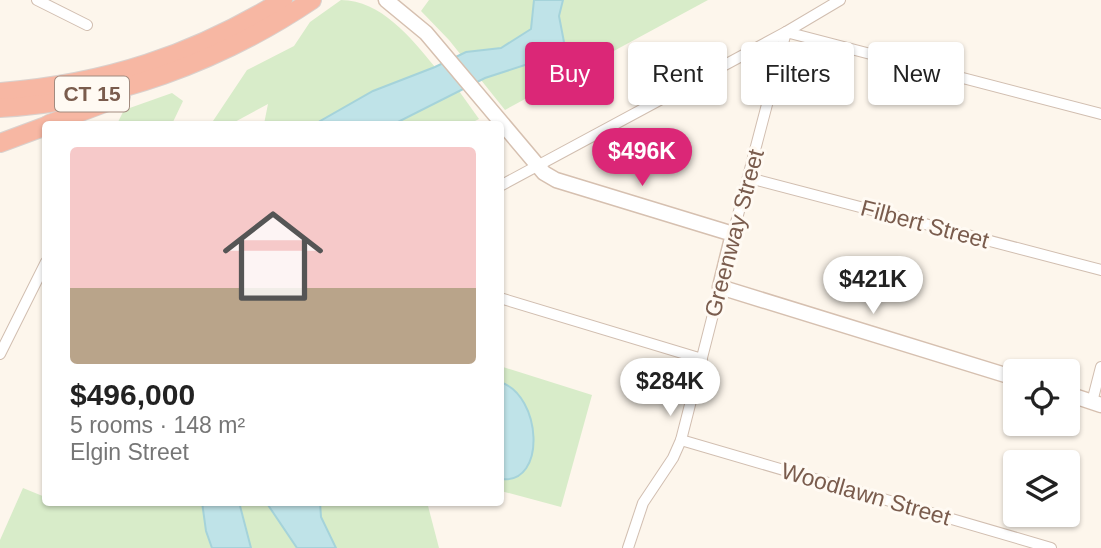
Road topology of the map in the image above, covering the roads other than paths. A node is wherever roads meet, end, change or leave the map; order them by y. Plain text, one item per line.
1 (37, 0) edge
2 (283, 0) edge
3 (312, 0) edge
4 (386, 0) edge
5 (840, 0) edge
6 (87, 25) dead end
7 (786, 32) junction
8 (178, 62) junction
9 (0, 92) edge
10 (0, 108) edge
11 (1101, 114) edge
12 (58, 121) edge
13 (499, 121) edge
14 (42, 127) edge
15 (504, 127) edge
16 (0, 143) edge
17 (536, 166) junction
18 (749, 178) junction
19 (504, 184) edge
20 (733, 234) junction
21 (42, 269) edge
22 (1101, 270) edge
23 (720, 287) junction
24 (504, 299) edge
25 (3, 338) edge
26 (0, 354) edge
27 (702, 359) junction
28 (1101, 367) edge
29 (1003, 374) edge
30 (1096, 403) edge
31 (681, 440) junction
32 (628, 548) edge
33 (1051, 548) edge

1 - 6 street
2 - 8 highway, CT 15
3 - 8 highway, CT 15
4 - 13 main road
5 - 7 street
7 - 11 street
7 - 17 street
7 - 18 street, Greenway Street
8 - 9 highway, CT 15
8 - 10 highway, CT 15
8 - 12 highway
14 - 16 highway
15 - 17 main road
17 - 19 street
17 - 20 main road
18 - 20 street, Greenway Street
18 - 22 street, Filbert Street
20 - 23 main road, Greenway Street
21 - 25 street
23 - 27 street, Greenway Street
23 - 29 main road
24 - 27 street
25 - 26 street
27 - 31 street, Greenway Street
28 - 30 street
31 - 32 street, Greenway Street
31 - 33 street, Woodlawn Street

